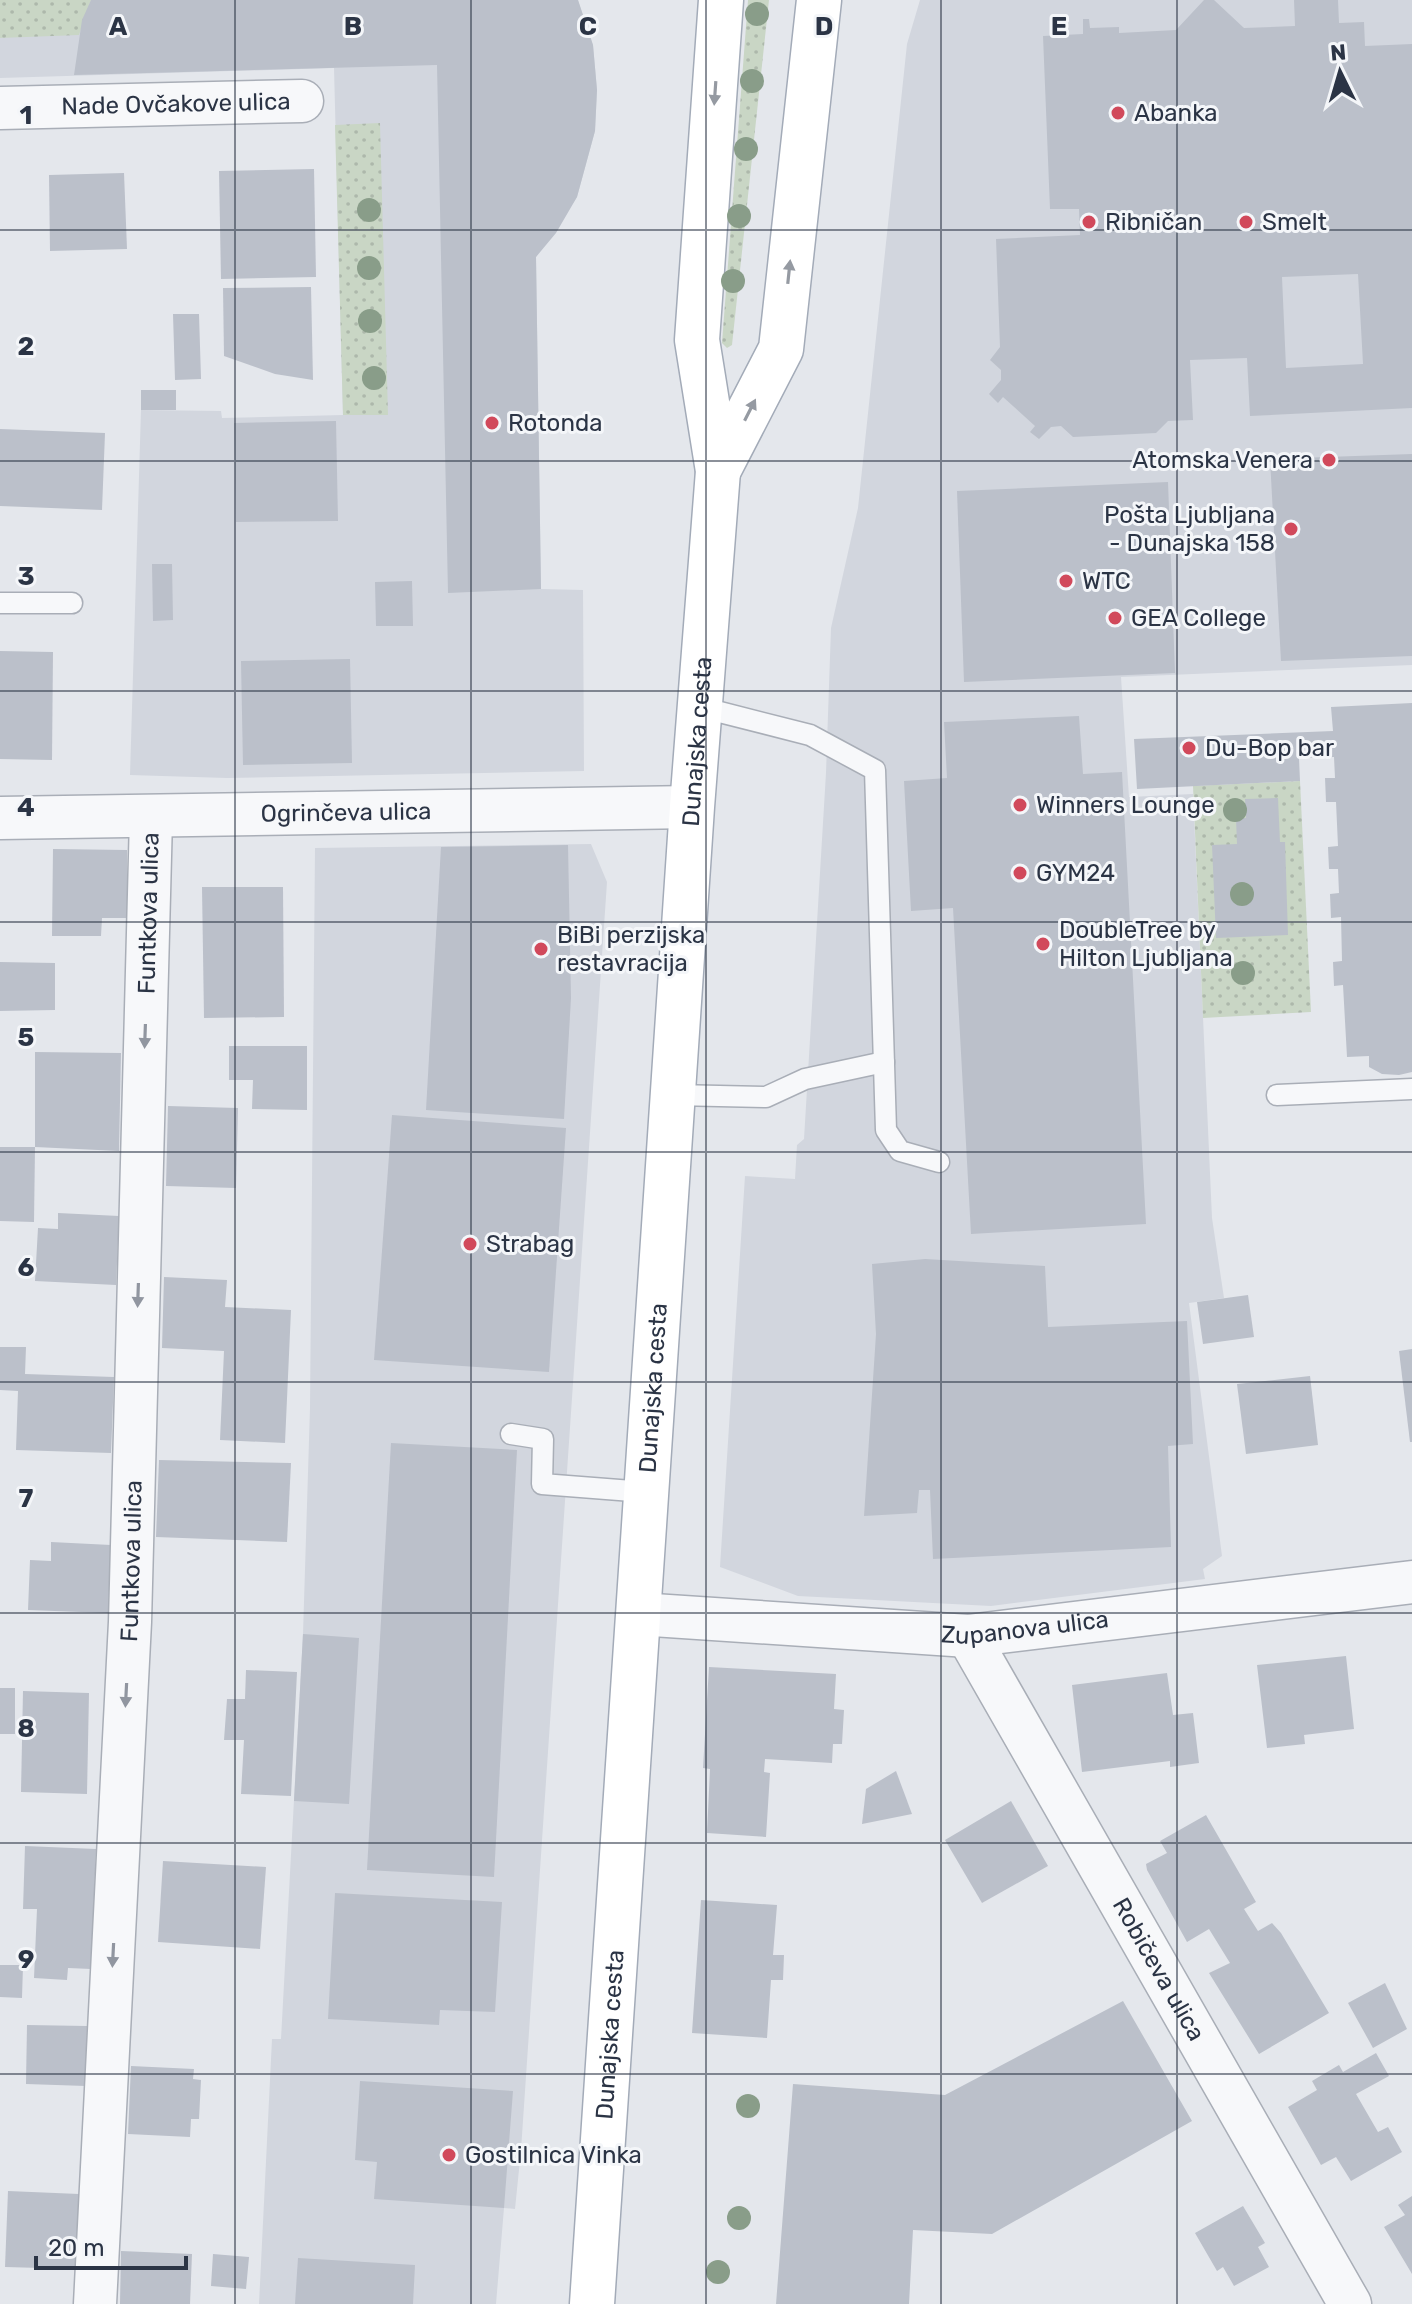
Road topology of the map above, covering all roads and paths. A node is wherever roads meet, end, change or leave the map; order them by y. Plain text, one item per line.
1 (819, 0) edge
2 (843, 0) edge
3 (719, 5) edge
4 (812, 66) junction
5 (302, 101) dead end
6 (0, 108) edge
7 (718, 471) junction
8 (0, 603) edge
9 (72, 603) dead end
10 (700, 707) junction
11 (692, 807) junction
12 (0, 818) edge
13 (151, 818) junction
14 (884, 1062) junction
15 (1412, 1089) edge
16 (674, 1095) junction
17 (1277, 1095) dead end
18 (939, 1162) dead end
19 (511, 1434) dead end
20 (645, 1492) junction
21 (1412, 1582) edge
22 (638, 1614) junction
23 (968, 1636) junction
24 (95, 2304) edge
25 (592, 2304) edge
26 (1350, 2304) edge

1 - 4 main road, Dunajska cesta
2 - 4 main road
3 -> 7 main road, Dunajska cesta
7 -> 4 main road, Dunajska cesta
5 - 6 street, Nade Ovčakove ulica
7 - 10 main road, Dunajska cesta
8 - 9 lane
10 - 11 main road, Dunajska cesta
10 - 14 lane
11 - 13 street, Ogrinčeva ulica
11 - 16 main road, Dunajska cesta
12 - 13 street, Ogrinčeva ulica
13 -> 24 street, Funtkova ulica
14 - 16 lane
14 - 18 lane
15 - 17 lane
16 - 20 main road, Dunajska cesta
19 - 20 lane
20 - 22 main road, Dunajska cesta
21 - 23 street, Zupanova ulica
22 - 23 street, Zupanova ulica
22 - 25 main road, Dunajska cesta
23 - 26 street, Robičeva ulica

